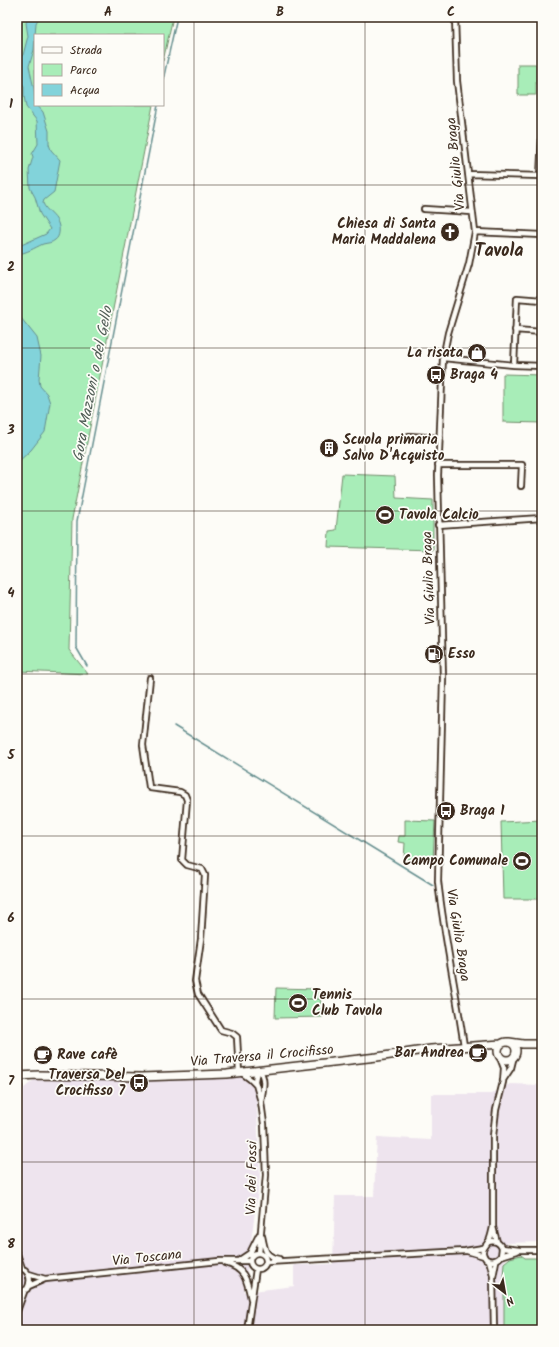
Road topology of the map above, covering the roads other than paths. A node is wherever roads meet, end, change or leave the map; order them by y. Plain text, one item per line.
1 (455, 17) edge
2 (542, 136) edge
3 (468, 174) junction
4 (541, 176) edge
5 (424, 209) dead end
6 (472, 212) junction
7 (475, 232) junction
8 (542, 235) edge
9 (542, 300) edge
10 (515, 330) junction
11 (542, 332) edge
12 (443, 358) junction
13 (514, 365) junction
14 (542, 366) edge
15 (409, 436) dead end
16 (440, 438) junction
17 (438, 465) junction
18 (521, 486) dead end
19 (542, 518) edge
20 (438, 525) junction
21 (150, 678) dead end
22 (509, 1042) junction
23 (501, 1044) junction
24 (534, 1044) junction
25 (542, 1044) edge
26 (464, 1046) junction
27 (486, 1046) junction
28 (499, 1053) junction
29 (515, 1055) junction
30 (259, 1070) junction
31 (270, 1070) junction
32 (241, 1073) junction
33 (17, 1079) edge
34 (503, 1082) junction
35 (263, 1083) junction
36 (256, 1086) junction
37 (17, 1091) edge
38 (261, 1102) junction
39 (493, 1227) junction
40 (262, 1230) junction
41 (488, 1242) junction
42 (498, 1242) junction
43 (483, 1248) junction
44 (502, 1248) junction
45 (520, 1250) junction
46 (542, 1250) edge
47 (465, 1251) junction
48 (259, 1253) junction
49 (17, 1254) edge
50 (484, 1256) junction
51 (501, 1256) junction
52 (283, 1260) junction
53 (489, 1260) junction
54 (496, 1260) junction
55 (237, 1261) junction
56 (250, 1261) junction
57 (219, 1262) junction
58 (267, 1262) junction
59 (19, 1268) edge
60 (256, 1269) junction
61 (28, 1274) junction
62 (493, 1277) junction
63 (45, 1279) junction
64 (29, 1286) junction
65 (24, 1292) junction
66 (17, 1294) edge
67 (252, 1302) junction
68 (17, 1311) edge
69 (17, 1325) edge
70 (17, 1330) edge
71 (247, 1330) edge
72 (494, 1330) edge

1 - 3 street, Via Giulio Braga
2 - 4 street
3 - 4 street
3 - 6 street, Via Giulio Braga
5 - 6 street
6 - 7 street, Via Giulio Braga
7 - 8 street
7 - 12 street, Via Giulio Braga
9 - 10 street
10 - 11 street
10 - 13 street
12 - 13 street
12 - 16 street, Via Giulio Braga
13 - 14 street
15 - 16 street
16 - 17 street, Via Giulio Braga
17 - 18 street
17 - 20 street, Via Giulio Braga
19 - 20 street
20 - 26 street, Via Giulio Braga
21 - 32 street
22 - 23 street
22 - 24 street
22 - 29 street
23 - 27 street, Via Traversa il Crocifisso
23 - 28 street
24 - 25 street
24 - 29 street
26 - 27 street, Via Traversa il Crocifisso
26 - 31 street, Via Traversa il Crocifisso
27 - 28 street, Via Traversa il Crocifisso
28 - 29 street
28 - 34 street
29 - 34 street
30 - 31 street, Via Traversa il Crocifisso
30 - 32 street, Via Traversa il Crocifisso
30 - 35 street, Via dei Fossi
30 - 36 street, Via dei Fossi
31 - 35 street, Via dei Fossi
32 - 33 street, Via Traversa il Crocifisso
32 - 36 street, Via dei Fossi
33 - 37 street, Via Traversa il Crocifisso
34 - 39 street
35 - 38 street, Via dei Fossi
36 - 38 street, Via dei Fossi
38 - 40 street, Via dei Fossi
39 - 41 street
39 - 42 street
40 - 48 street, Via dei Fossi
40 - 52 street
40 - 55 street
41 - 42 street
41 - 43 street
42 - 44 street
43 - 47 street
43 - 50 street
44 - 45 street
44 - 51 street
45 - 46 street
45 - 51 street
47 - 50 street
47 - 52 street
48 - 56 street
48 - 58 street
49 - 59 street
50 - 53 street
51 - 54 street
52 - 58 street
53 - 54 street
53 - 62 street
54 - 62 street
55 - 56 street, Via Toscana
55 - 57 street, Via Toscana
56 - 60 street
57 - 63 street, Via Toscana
57 - 67 street
58 - 60 street
59 - 61 street
60 - 67 street
61 - 63 street, Via Toscana
61 - 64 street
62 - 72 street
63 - 64 street, Via Toscana
64 - 65 street
65 - 66 street
65 - 68 street
67 - 71 street
69 - 70 street

